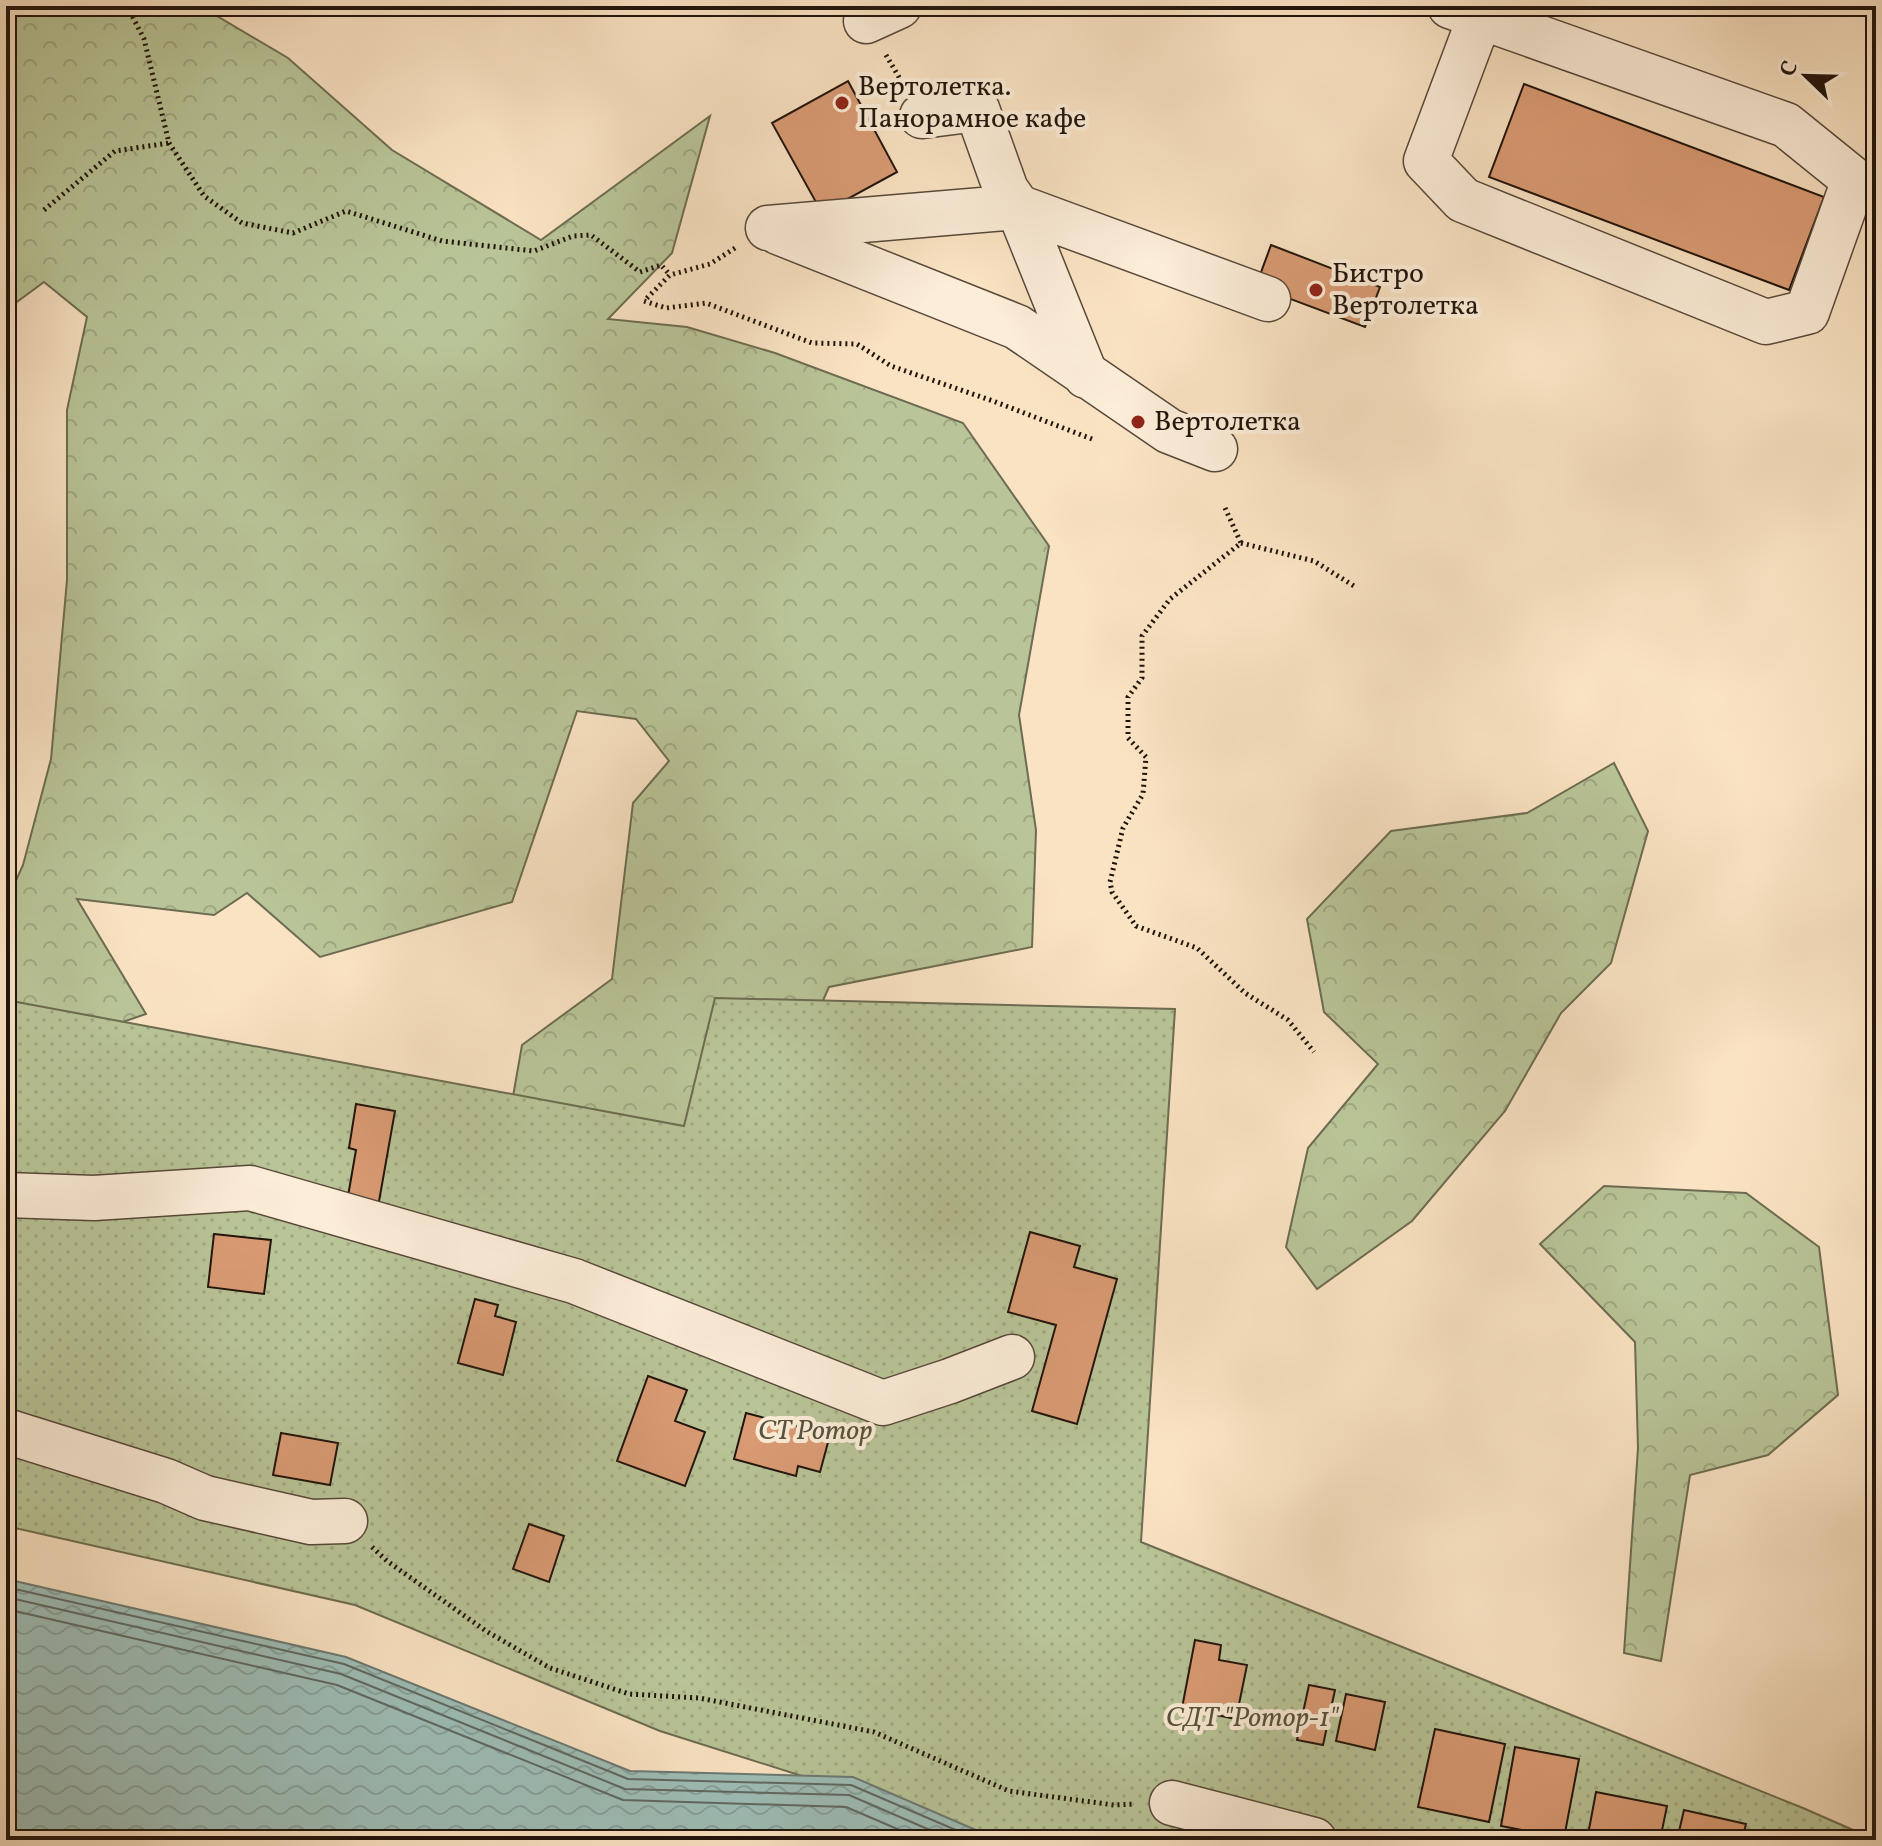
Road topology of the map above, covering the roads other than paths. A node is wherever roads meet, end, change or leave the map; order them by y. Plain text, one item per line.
1 (1465, 12) edge
2 (922, 116) road end
3 (1865, 186) edge
4 (1012, 199) junction
5 (1268, 299) dead end
6 (1086, 376) junction
7 (1215, 449) dead end
8 (6, 1195) edge
9 (1012, 1357) dead end
10 (6, 1431) edge
11 (345, 1521) road end
12 (1172, 1803) road end
13 (1314, 1840) edge

1 - 3 street
1 - 3 street
2 - 4 street
4 - 5 street
4 - 6 street
4 - 6 street
6 - 7 street
8 - 9 street
10 - 11 street
12 - 13 street

